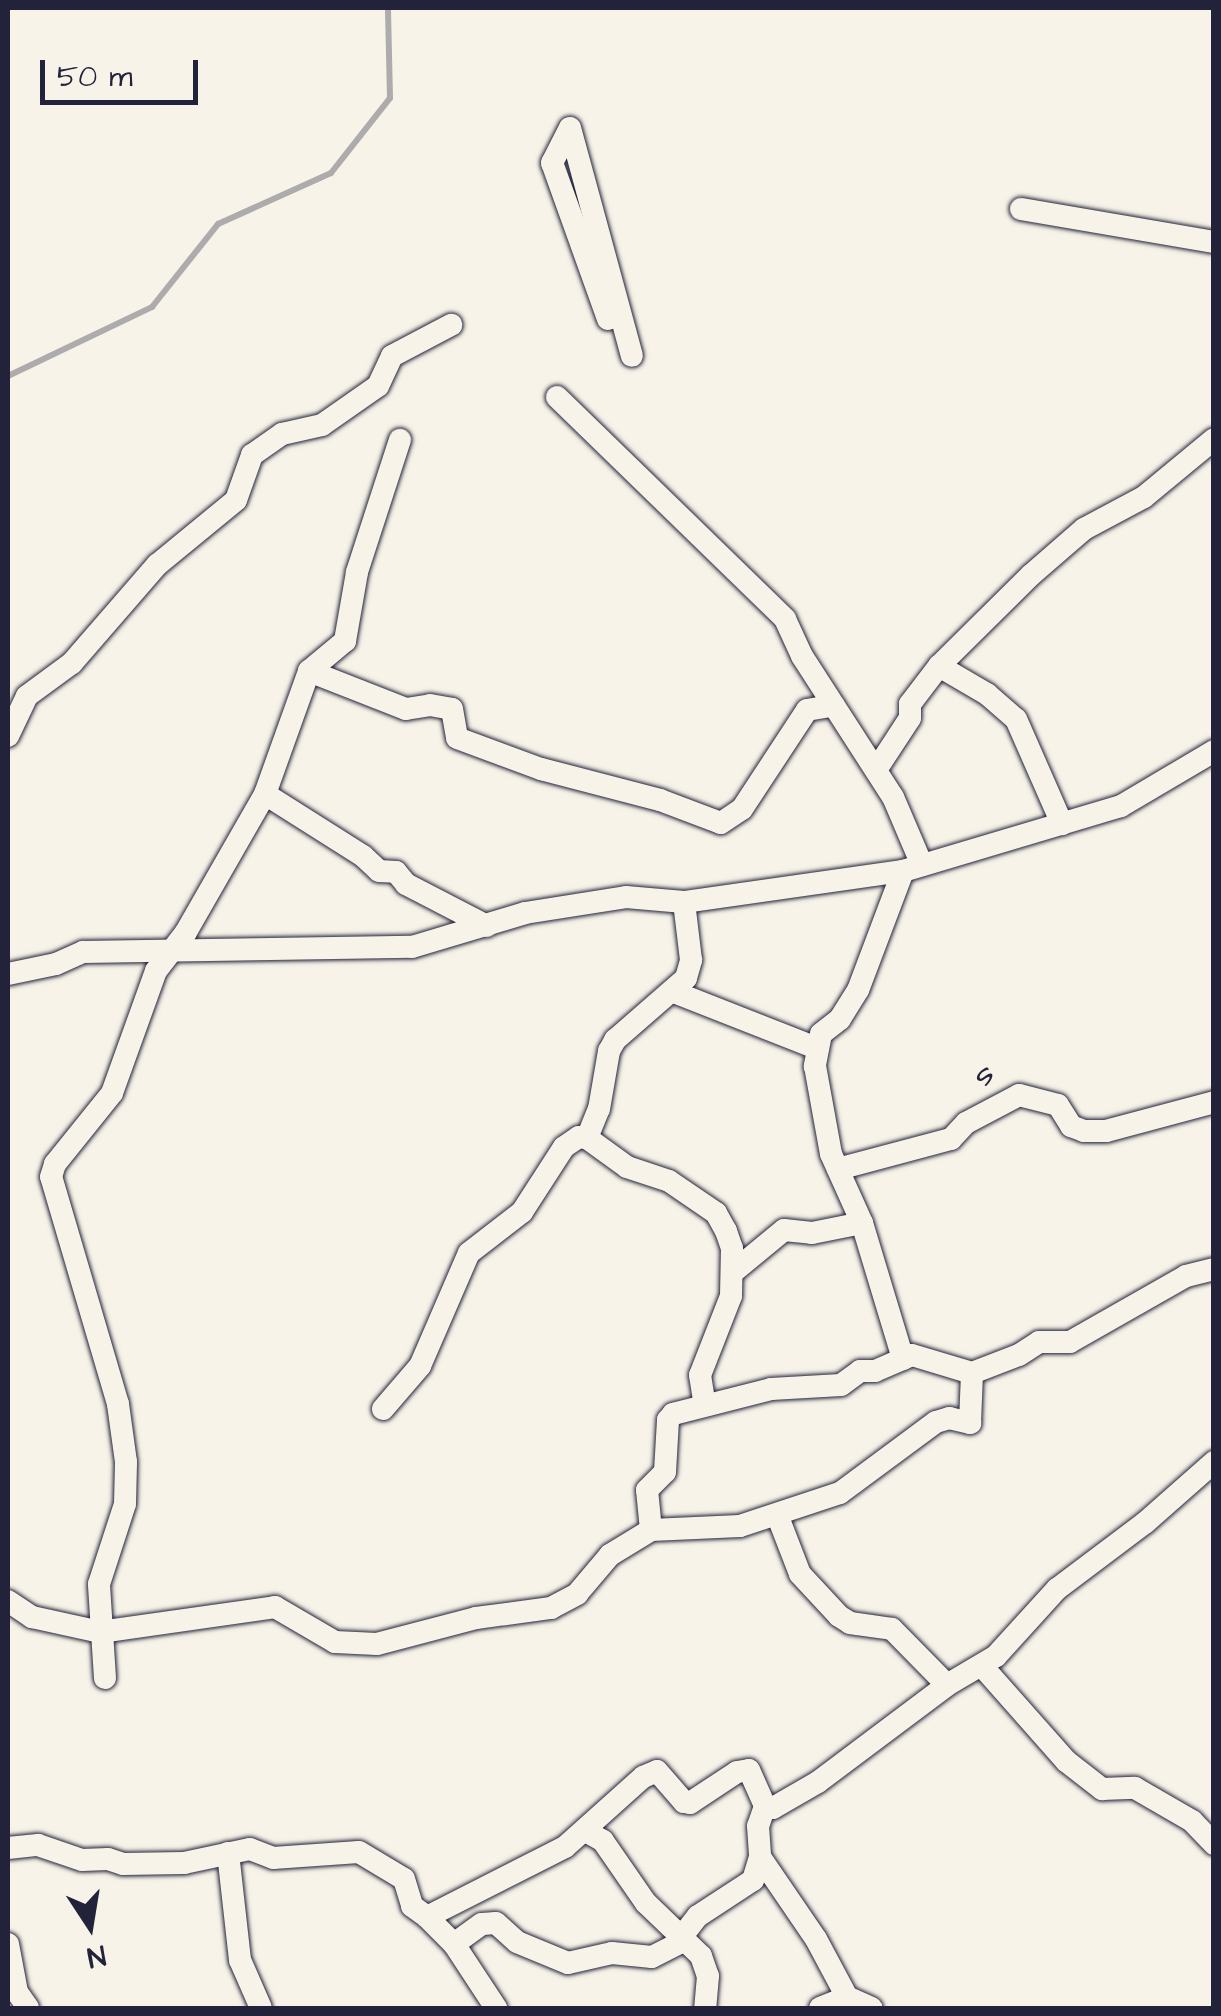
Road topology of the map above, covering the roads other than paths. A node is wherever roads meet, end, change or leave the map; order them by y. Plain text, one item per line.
1 (1021, 209) dead end
2 (1214, 242) edge
3 (608, 319) dead end
4 (451, 325) dead end
5 (632, 356) dead end
6 (557, 397) dead end
7 (1214, 439) edge
8 (400, 440) dead end
9 (939, 666) junction
10 (310, 671) junction
11 (834, 706) junction
12 (8, 736) edge
13 (1214, 750) edge
14 (876, 770) junction
15 (264, 794) junction
16 (1062, 824) junction
17 (912, 868) junction
18 (684, 902) junction
19 (487, 926) junction
20 (170, 952) junction
21 (8, 974) edge
22 (674, 992) junction
23 (816, 1048) junction
24 (1214, 1102) edge
25 (587, 1138) junction
26 (838, 1168) junction
27 (862, 1223) junction
28 (1214, 1269) edge
29 (733, 1272) junction
30 (903, 1358) junction
31 (972, 1373) junction
32 (705, 1405) junction
33 (383, 1409) dead end
34 (1214, 1462) edge
35 (778, 1516) junction
36 (651, 1530) junction
37 (8, 1601) edge
38 (100, 1632) junction
39 (982, 1666) junction
40 (105, 1678) dead end
41 (947, 1686) junction
42 (764, 1806) junction
43 (587, 1832) junction
44 (1214, 1844) edge
45 (8, 1848) edge
46 (228, 1853) junction
47 (760, 1857) junction
48 (427, 1918) junction
49 (685, 1937) junction
50 (8, 1944) edge
51 (454, 1944) junction
52 (847, 1997) junction
53 (18, 1998) edge
54 (261, 2008) edge
55 (496, 2008) edge
56 (705, 2008) edge
57 (820, 2008) edge
58 (872, 2008) edge

1 - 2 street
3 - 5 street
4 - 12 street
6 - 11 street
7 - 9 street
8 - 10 street
9 - 14 street
9 - 16 street
10 - 11 street
10 - 15 street
11 - 14 street
13 - 16 street
14 - 17 street
15 - 19 street
15 - 20 street
16 - 17 street
17 - 18 street
17 - 23 street
18 - 19 street
18 - 22 street
19 - 20 street
20 - 21 street
20 - 38 street
22 - 23 street
22 - 25 street
23 - 26 street
24 - 26 street, s
25 - 29 street
25 - 33 street
26 - 27 street
27 - 29 street
27 - 30 street
28 - 31 street
29 - 32 street
30 - 31 street
30 - 32 street
31 - 35 street
32 - 36 street
34 - 39 street
35 - 36 street
35 - 41 street
36 - 38 street
37 - 38 street
38 - 40 street
39 - 41 street
39 - 44 street
41 - 42 street
42 - 43 street
42 - 47 street
43 - 48 street
43 - 49 street
45 - 46 street
46 - 48 street
46 - 54 street
47 - 49 street
47 - 52 street
48 - 51 street
49 - 51 street
49 - 56 street
50 - 53 street
51 - 55 street
52 - 57 street
52 - 58 street

